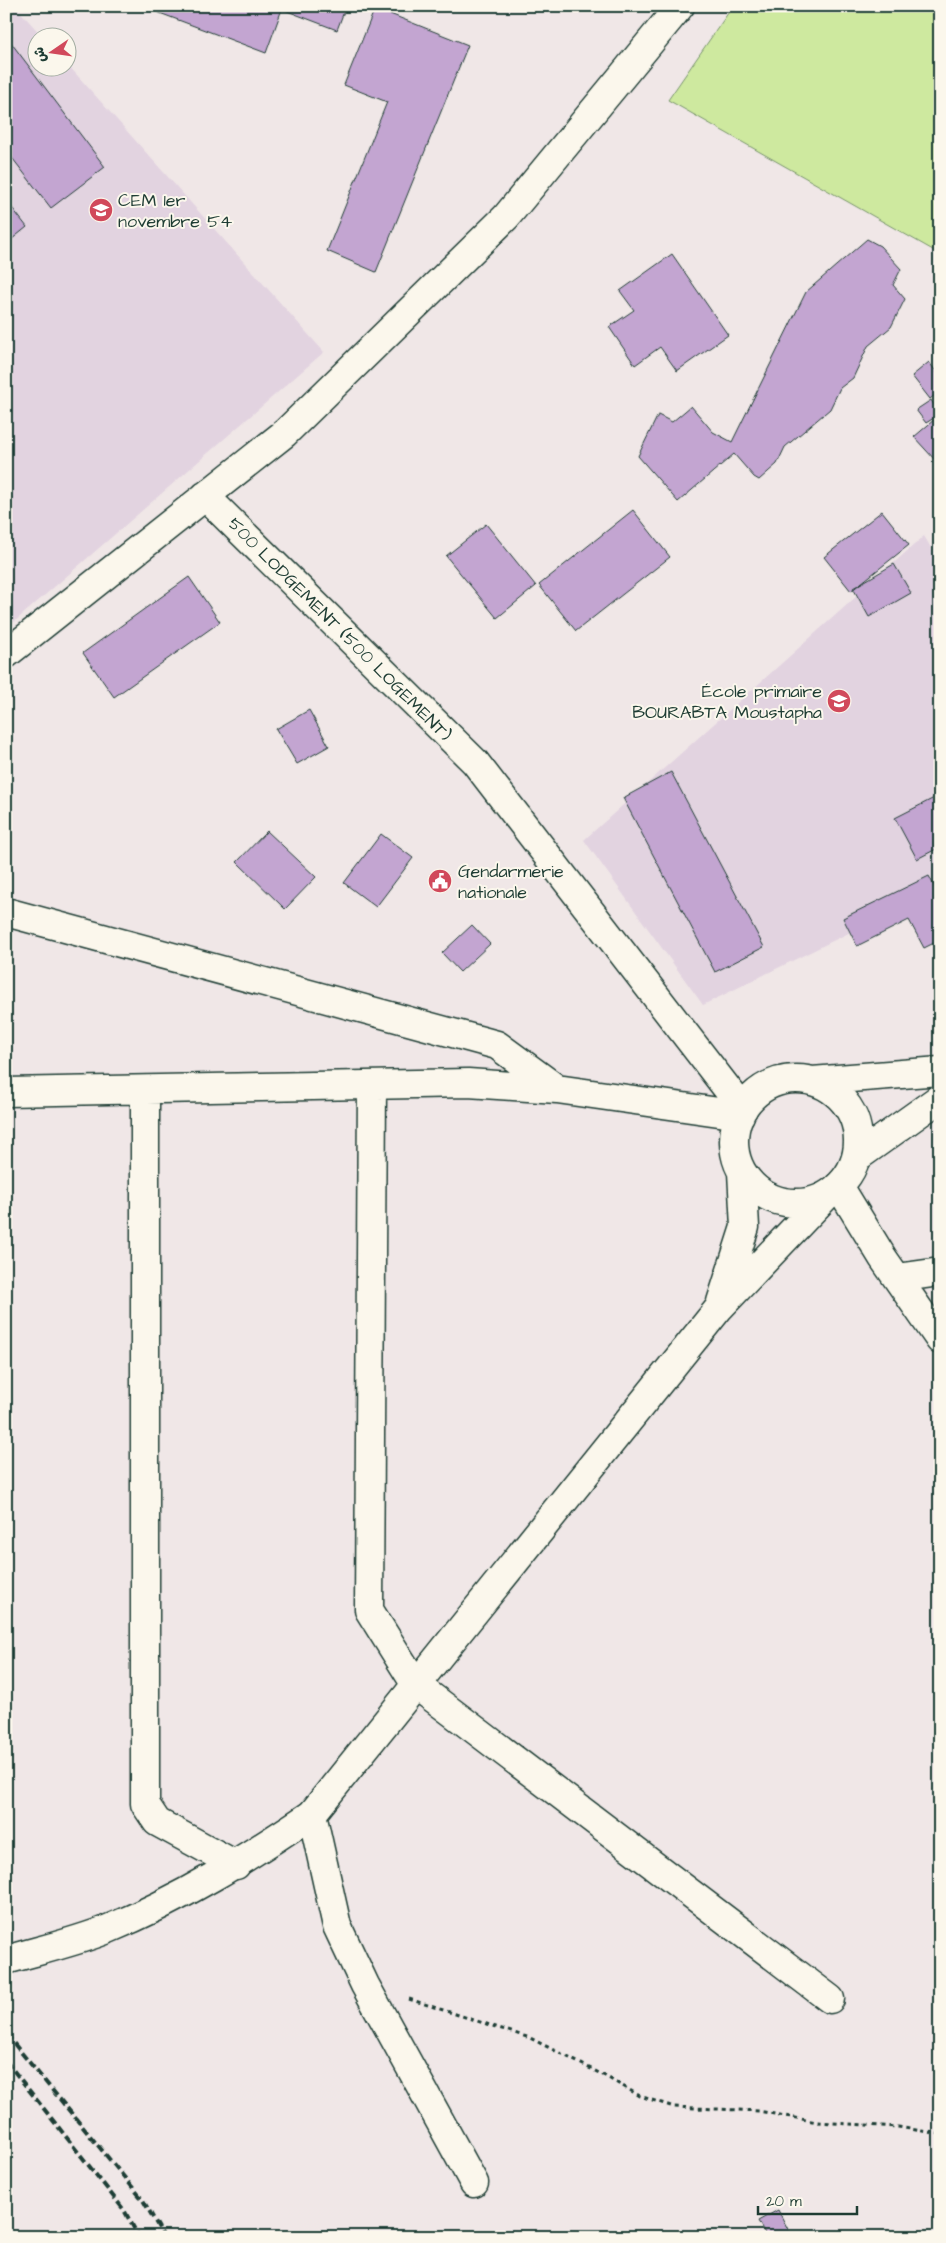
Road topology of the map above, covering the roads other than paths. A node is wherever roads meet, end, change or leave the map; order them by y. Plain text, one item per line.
1 (680, 6) edge
2 (206, 496) junction
3 (6, 654) edge
4 (6, 912) edge
5 (940, 1071) edge
6 (812, 1081) junction
7 (372, 1085) junction
8 (557, 1089) junction
9 (145, 1090) junction
10 (6, 1092) edge
11 (940, 1098) edge
12 (742, 1112) junction
13 (856, 1158) junction
14 (742, 1172) junction
15 (833, 1191) junction
16 (940, 1272) edge
17 (897, 1278) junction
18 (719, 1308) junction
19 (940, 1340) edge
20 (416, 1685) junction
21 (312, 1814) junction
22 (236, 1865) junction
23 (6, 1960) edge
24 (830, 1999) dead end
25 (474, 2183) dead end

1 - 2 street
2 - 3 street
2 - 12 street, 500 LODGEMENT (500 LOGEMENT)
4 - 8 street
5 - 6 street
6 - 12 street
6 - 13 street
7 - 8 street
7 - 9 street
7 - 20 street
8 - 12 street
9 - 10 street
9 - 22 street
11 - 13 street
12 - 14 street
13 - 15 street
14 - 15 street
14 - 18 street
15 - 17 street
15 - 18 street
16 - 17 street
17 - 19 street
18 - 20 street
20 - 21 street
20 - 24 street
21 - 22 street
21 - 25 street
22 - 23 street

